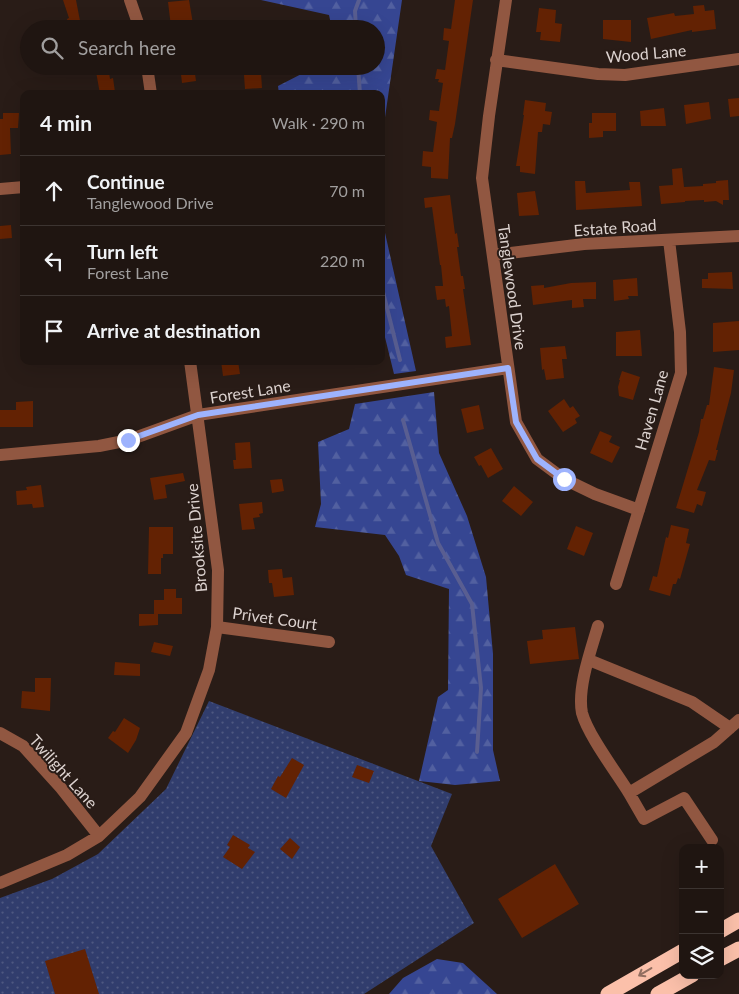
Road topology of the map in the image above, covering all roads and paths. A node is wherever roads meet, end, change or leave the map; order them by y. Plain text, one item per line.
1 (130, 0) edge
2 (506, 0) edge
3 (137, 20) edge
4 (739, 59) edge
5 (496, 60) junction
6 (148, 75) edge
7 (150, 90) edge
8 (20, 187) edge
9 (0, 189) edge
10 (739, 236) edge
11 (669, 240) junction
12 (493, 255) junction
13 (191, 365) edge
14 (508, 368) junction
15 (198, 415) junction
16 (0, 455) edge
17 (639, 510) junction
18 (616, 584) dead end
19 (598, 626) dead end
20 (217, 627) junction
21 (329, 642) dead end
22 (589, 660) junction
23 (734, 724) edge
24 (0, 733) edge
25 (629, 793) junction
26 (99, 836) junction
27 (712, 840) dead end
28 (0, 884) edge
29 (739, 920) edge
30 (724, 929) edge
31 (739, 948) edge
32 (679, 953) edge
33 (724, 957) edge
34 (685, 979) edge
35 (608, 994) edge
36 (658, 994) edge

1 - 3 street
2 - 5 street, Tanglewood Drive
4 - 5 street, Wood Lane
5 - 12 street, Tanglewood Drive
6 - 7 street
8 - 9 street
10 - 11 street, Estate Road
11 - 12 street, Estate Road
11 - 17 street, Haven Lane
12 - 14 street, Tanglewood Drive
13 - 15 street, Brooksite Drive
14 - 15 street, Forest Lane
14 - 17 street, Tanglewood Drive
15 - 16 street, Forest Lane
15 - 20 street, Brooksite Drive
17 - 18 street, Haven Lane
19 - 22 street
20 - 21 street, Privet Court
20 - 26 street, Brooksite Drive
22 - 23 street
22 - 25 street
23 - 25 street
24 - 26 street, Twilight Lane
25 - 27 street
26 - 28 street, Brooksite Drive
29 - 30 highway
31 - 33 highway
32 -> 35 highway
34 - 36 highway

